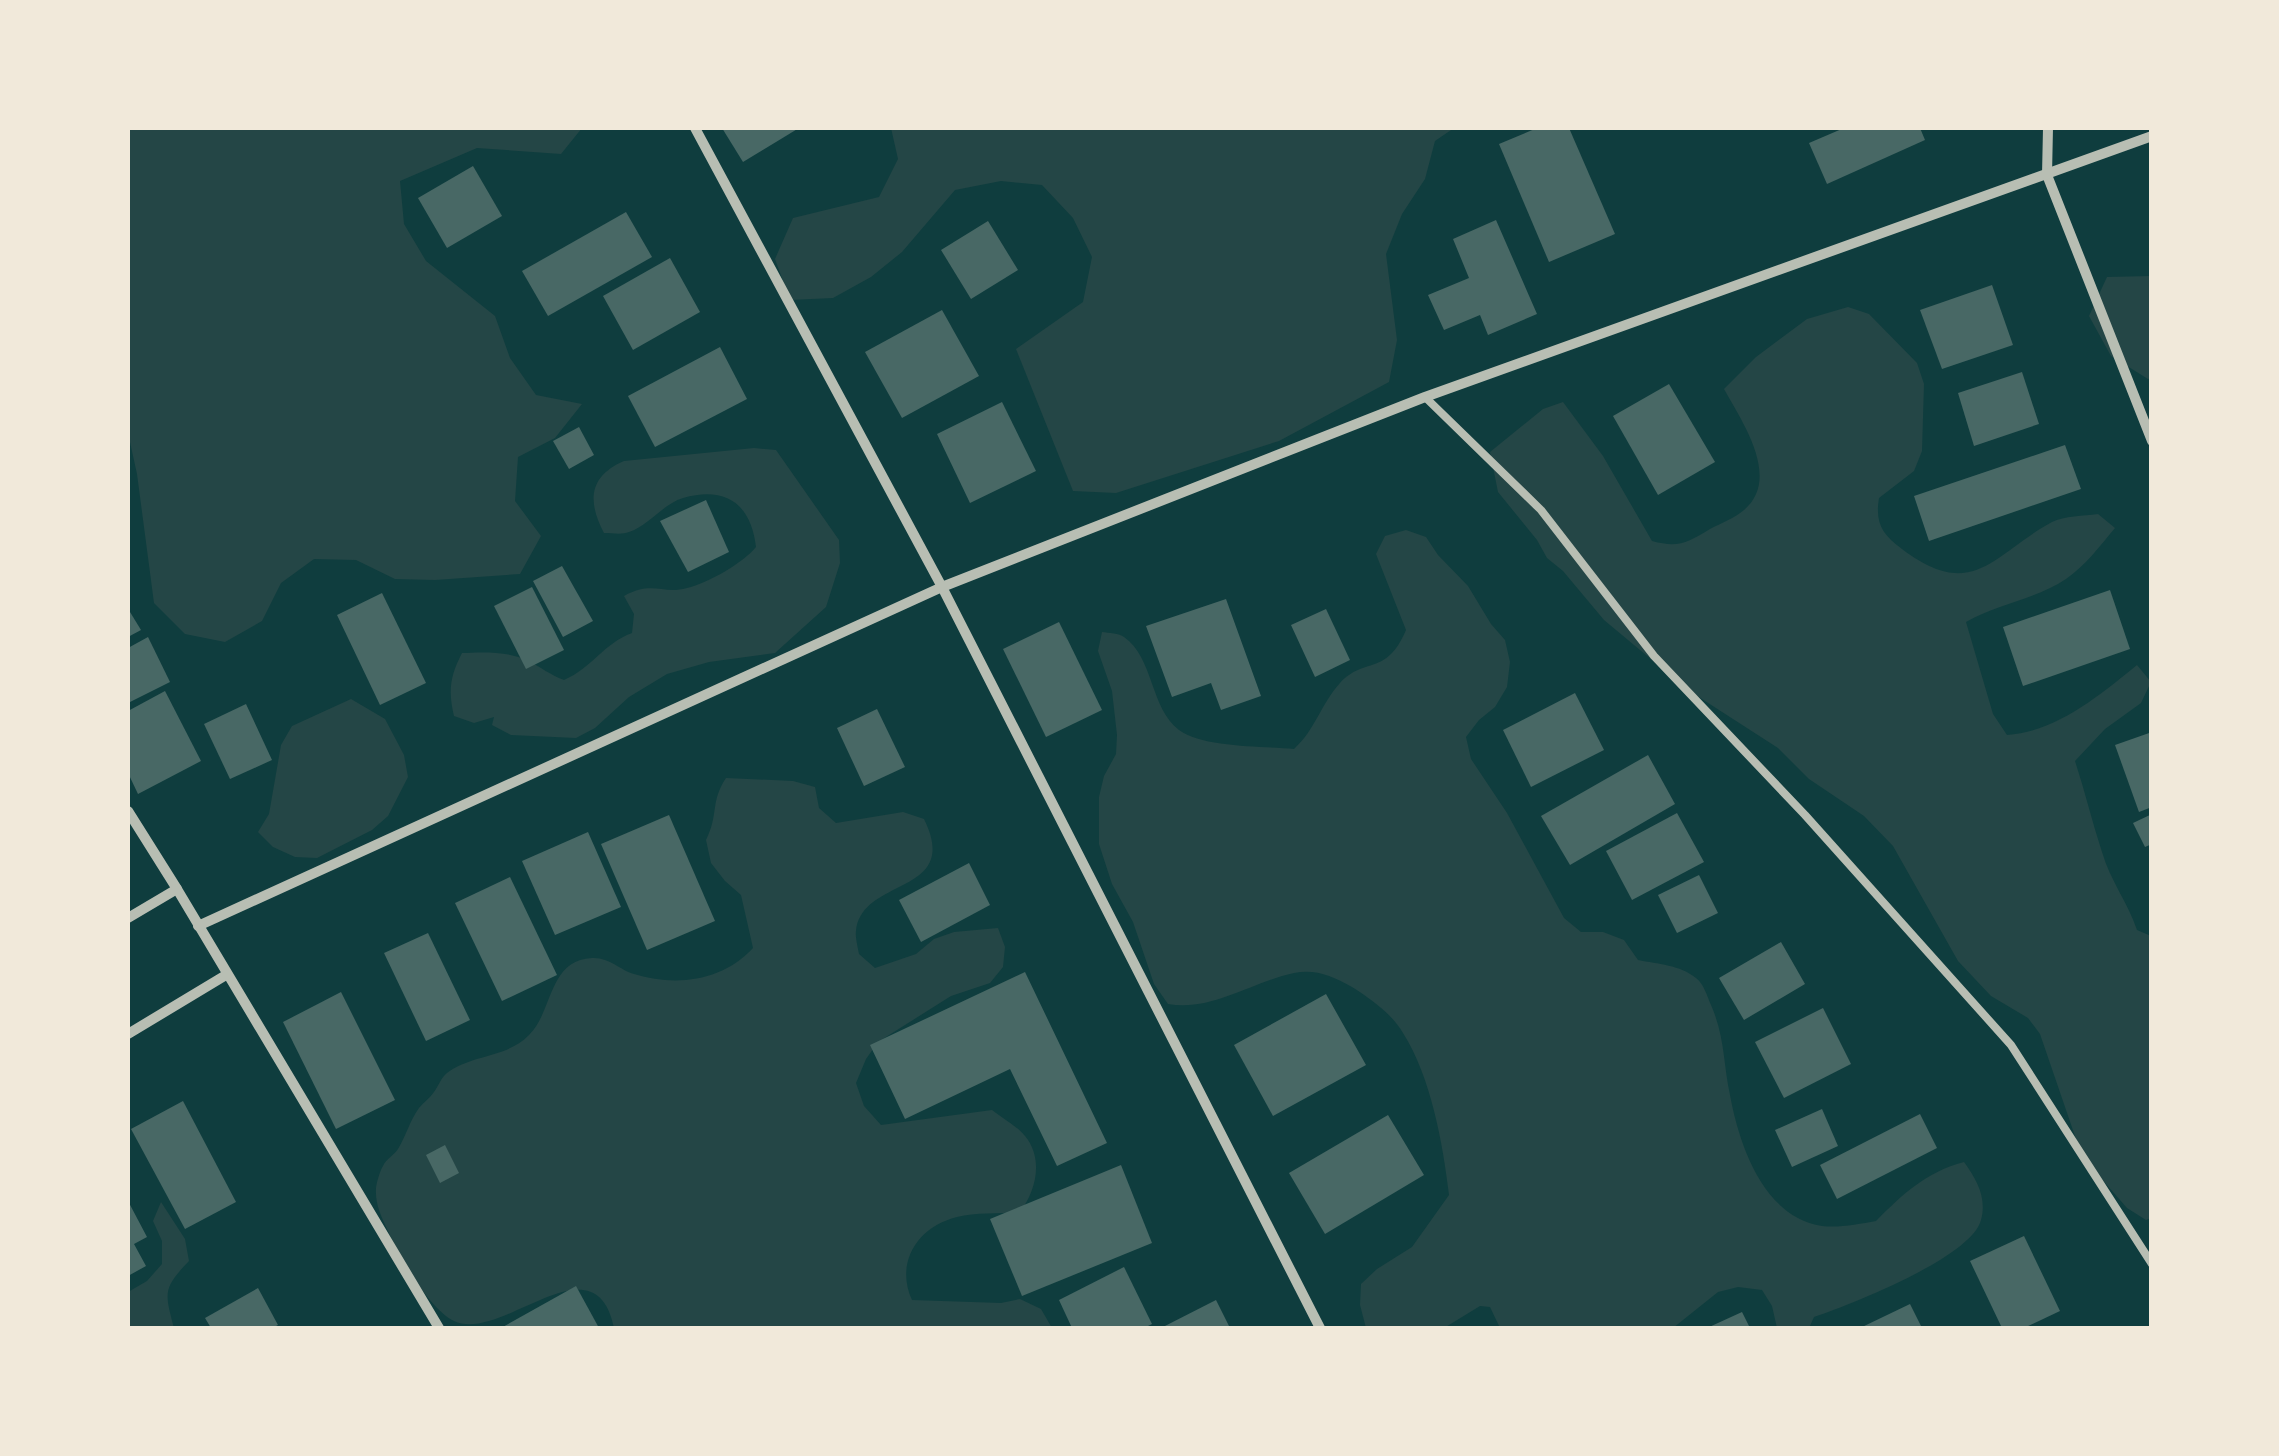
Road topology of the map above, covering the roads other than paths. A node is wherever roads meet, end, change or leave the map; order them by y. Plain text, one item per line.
1 (695, 128) edge
2 (2048, 128) edge
3 (2152, 136) edge
4 (2048, 175) junction
5 (1425, 397) junction
6 (2152, 442) edge
7 (942, 587) junction
8 (128, 811) edge
9 (178, 889) junction
10 (128, 918) edge
11 (198, 926) junction
12 (226, 975) junction
13 (128, 1034) edge
14 (2152, 1264) edge
15 (439, 1328) edge
16 (1320, 1328) edge

1 - 7 street
2 - 4 street
3 - 4 street
4 - 5 street
4 - 6 street
5 - 7 street
5 - 14 lane
7 - 11 street
7 - 16 street
8 - 9 street
9 - 10 street
9 - 11 street
11 - 12 street
12 - 13 street
12 - 15 street

